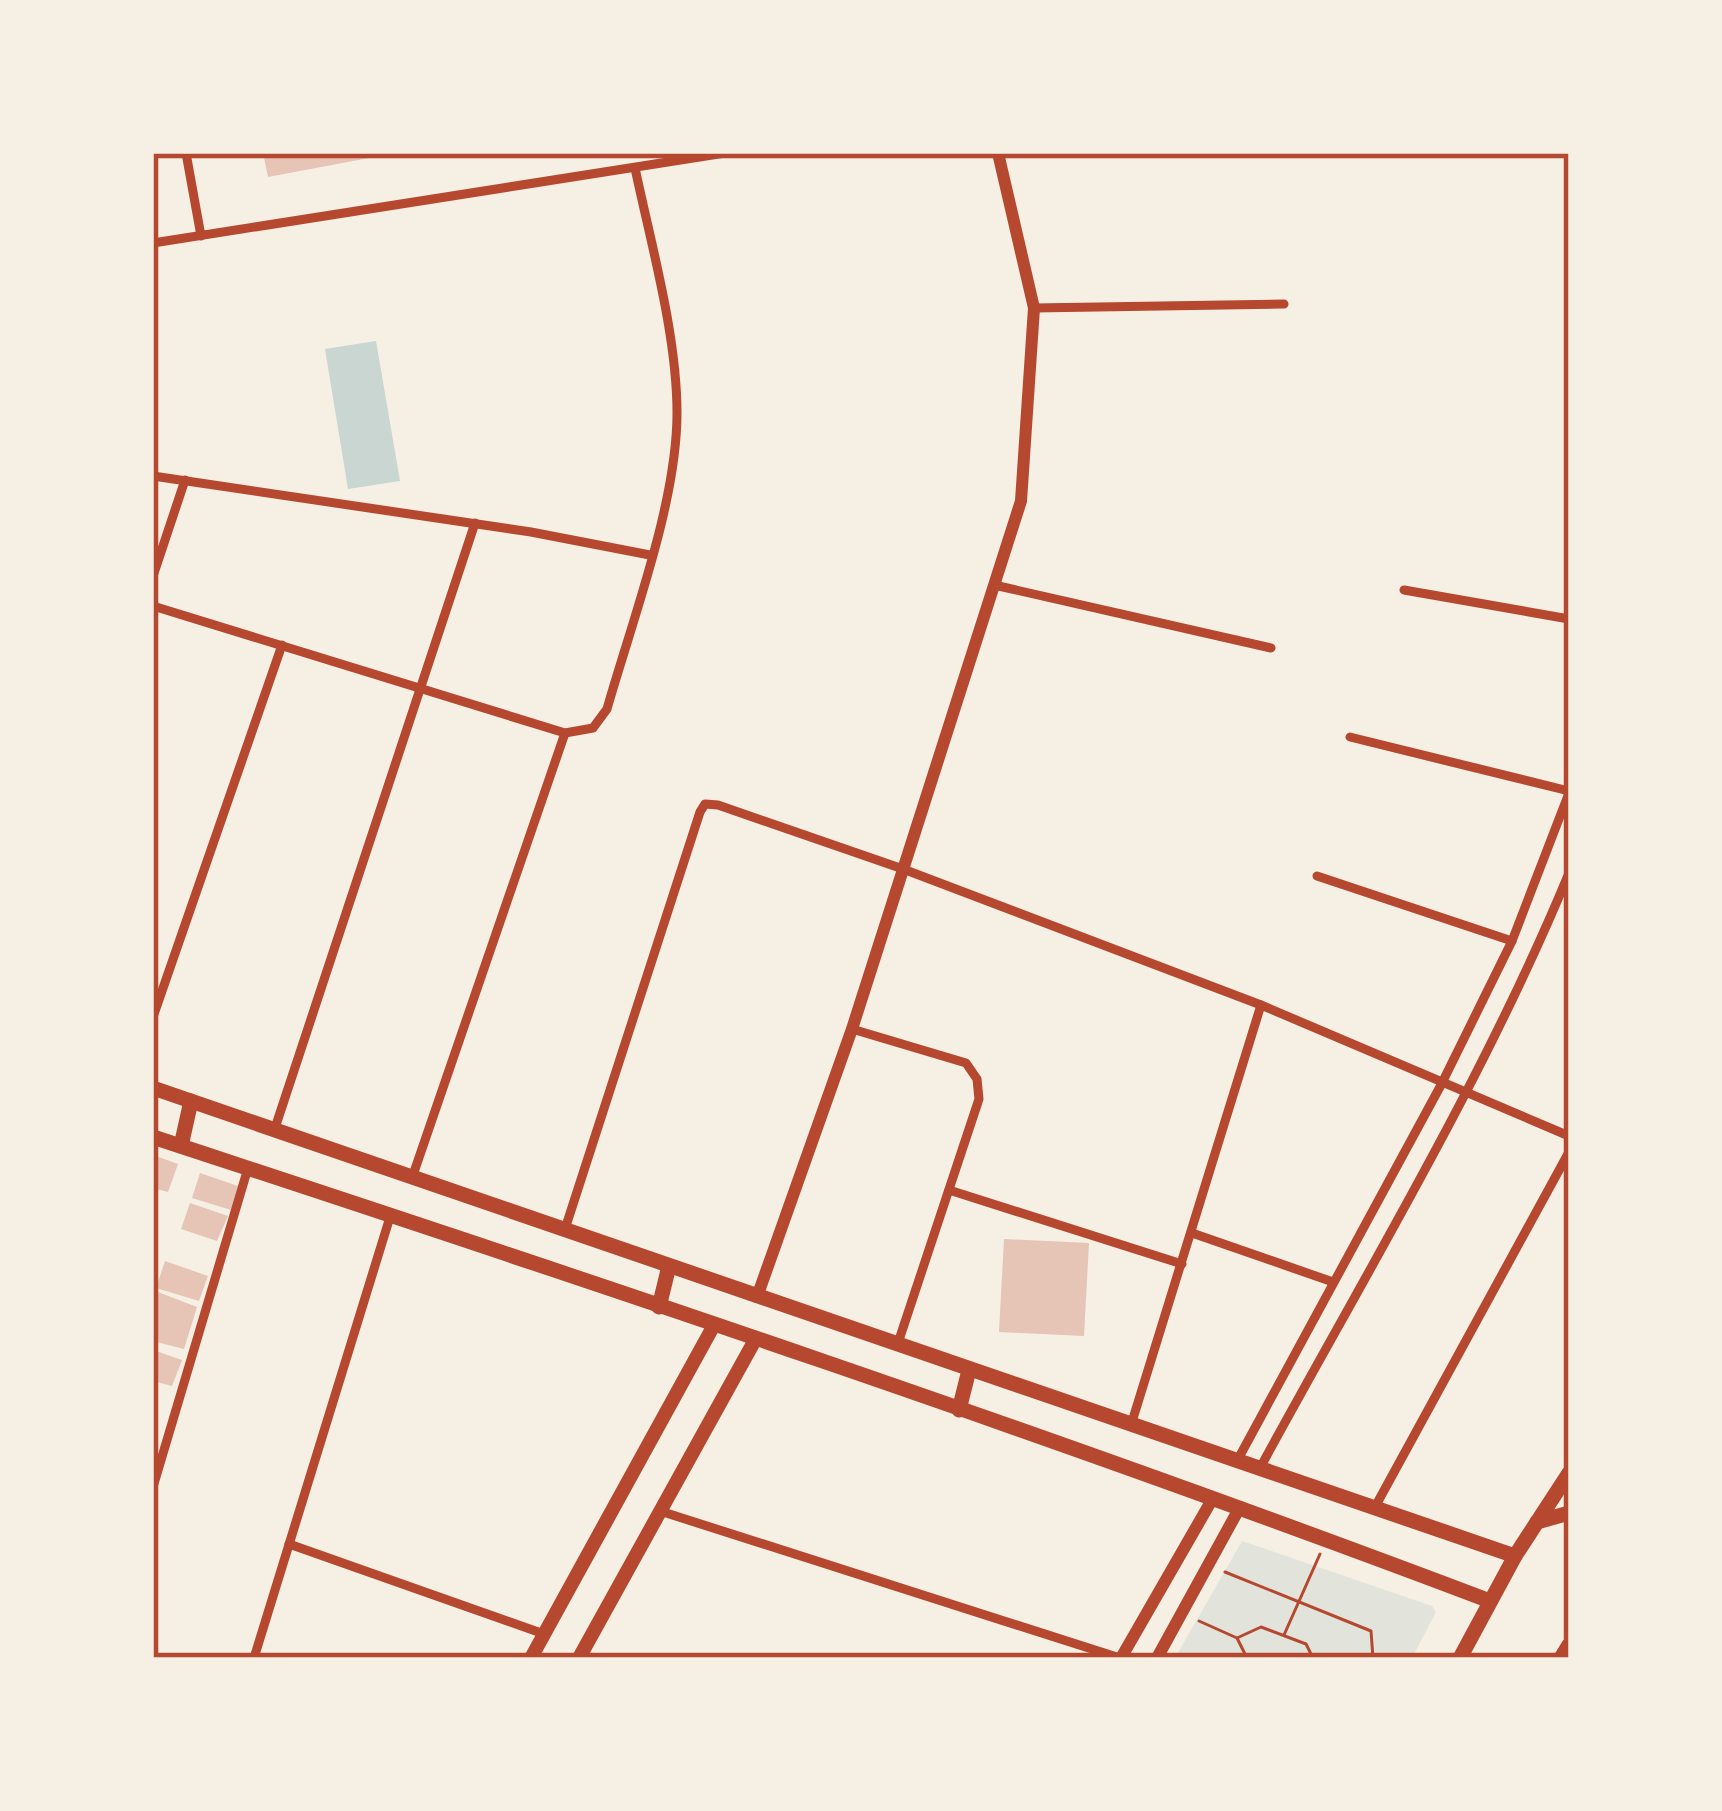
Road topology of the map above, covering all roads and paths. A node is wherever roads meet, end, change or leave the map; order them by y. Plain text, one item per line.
1 (187, 153) edge
2 (725, 153) edge
3 (998, 153) edge
4 (634, 168) junction
5 (201, 236) junction
6 (153, 243) edge
7 (1284, 304) dead end
8 (1034, 308) junction
9 (153, 476) edge
10 (185, 481) junction
11 (475, 523) junction
12 (650, 555) junction
13 (153, 577) edge
14 (994, 585) junction
15 (1404, 590) dead end
16 (153, 606) edge
17 (1569, 619) edge
18 (282, 645) junction
19 (1271, 648) dead end
20 (423, 687) junction
21 (565, 733) junction
22 (1350, 737) dead end
23 (1569, 792) edge
24 (903, 869) junction
25 (1569, 873) edge
26 (1317, 876) dead end
27 (1512, 941) junction
28 (1261, 1006) junction
29 (153, 1017) edge
30 (852, 1029) junction
31 (1441, 1085) junction
32 (153, 1088) edge
33 (1463, 1094) junction
34 (191, 1100) junction
35 (275, 1129) junction
36 (1569, 1136) edge
37 (153, 1137) edge
38 (181, 1146) junction
39 (1569, 1152) edge
40 (248, 1168) junction
41 (413, 1175) junction
42 (949, 1190) junction
43 (390, 1217) junction
44 (565, 1229) junction
45 (1192, 1233) junction
46 (1183, 1264) junction
47 (669, 1266) junction
48 (1334, 1282) junction
49 (758, 1297) junction
50 (658, 1307) junction
51 (714, 1325) junction
52 (755, 1340) junction
53 (897, 1346) junction
54 (969, 1370) junction
55 (958, 1409) junction
56 (1130, 1425) junction
57 (1237, 1460) junction
58 (1260, 1468) junction
59 (1569, 1473) edge
60 (153, 1487) edge
61 (1213, 1498) junction
62 (1240, 1507) junction
63 (1375, 1508) junction
64 (660, 1511) junction
65 (1569, 1514) edge
66 (1537, 1522) junction
67 (1326, 1539) junction
68 (289, 1544) junction
69 (1514, 1556) junction
70 (1208, 1565) junction
71 (1490, 1601) junction
72 (1299, 1602) junction
73 (1181, 1614) junction
74 (544, 1634) junction
75 (1284, 1635) junction
76 (1238, 1638) junction
77 (1569, 1645) edge
78 (254, 1658) edge
79 (531, 1658) edge
80 (580, 1658) edge
81 (1120, 1658) edge
82 (1156, 1658) edge
83 (1246, 1658) edge
84 (1312, 1658) edge
85 (1372, 1658) edge
86 (1460, 1658) edge
87 (1561, 1658) edge

1 - 5 street
2 - 4 street
3 - 8 street
4 - 5 street
4 - 12 street
5 - 6 street
7 - 8 street
8 - 14 street
9 - 10 street
10 - 11 street
10 - 13 street
11 - 12 street
11 - 20 street
12 - 21 street
14 - 19 street
14 - 24 street
15 - 17 street
16 - 18 street
18 - 20 street
18 - 29 street
20 - 21 street
20 - 35 street
21 - 41 street
22 - 23 street
23 - 27 street
24 - 28 street
24 - 30 street
24 - 44 street
25 - 33 street
26 - 27 street
27 - 31 street
28 - 31 street
28 - 45 street
30 - 42 street
30 - 49 street
31 - 33 street
31 - 48 street
32 - 34 main road
33 - 36 street
33 - 58 street
34 - 35 main road
34 - 38 main road
35 - 41 main road
37 - 38 main road
38 - 40 main road
39 - 63 street
40 - 43 main road
40 - 60 street
41 - 44 main road
42 - 46 street
42 - 53 street
43 - 50 main road
43 - 68 street
44 - 47 main road
45 - 46 street
45 - 48 street
46 - 56 street
47 - 49 main road
47 - 50 main road
48 - 57 street
49 - 53 main road
50 - 51 main road
51 - 52 main road
51 - 74 main road
52 - 55 main road
52 - 64 main road
53 - 54 main road
54 - 55 main road
54 - 56 main road
55 - 61 main road
56 - 57 main road
57 - 58 main road
58 - 63 main road
59 - 66 main road
61 - 62 main road
61 - 81 street
62 - 67 main road
62 - 70 street
63 - 69 main road
64 - 80 main road
64 - 81 street
65 - 66 main road
66 - 69 main road
67 - 71 main road
67 - 72 path
68 - 74 street
68 - 78 street
69 - 71 main road
70 - 72 path
70 - 73 street
71 - 86 main road
72 - 75 path
72 - 85 path
73 - 76 path
73 - 82 street
74 - 79 main road
75 - 76 path
75 - 84 path
76 - 83 path
77 - 87 main road

